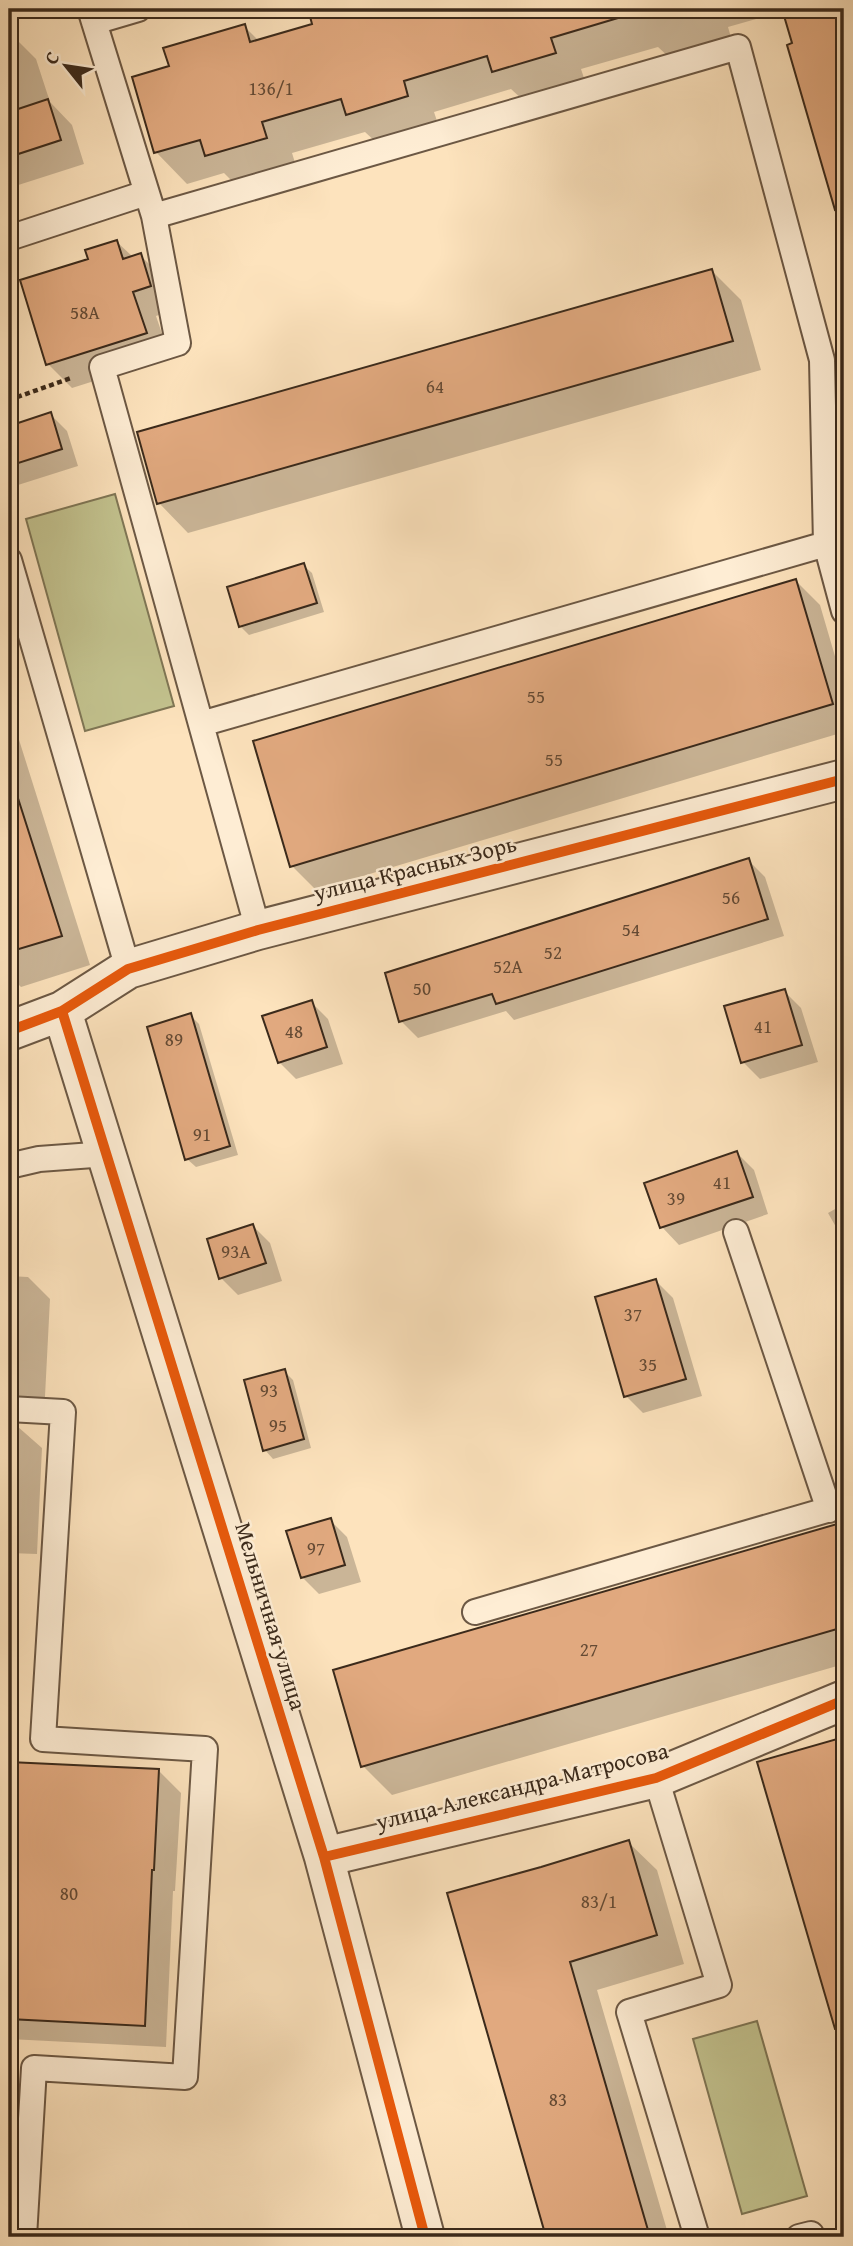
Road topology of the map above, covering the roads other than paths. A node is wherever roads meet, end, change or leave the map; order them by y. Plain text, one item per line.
1 (138, 9) edge
2 (92, 15) edge
3 (150, 205) junction
4 (9, 238) edge
5 (826, 544) junction
6 (9, 560) edge
7 (844, 611) edge
8 (201, 724) junction
9 (844, 779) edge
10 (258, 930) junction
11 (128, 969) junction
12 (62, 1011) junction
13 (9, 1031) edge
14 (107, 1154) junction
15 (9, 1166) edge
16 (736, 1232) dead end
17 (9, 1409) edge
18 (837, 1507) edge
19 (475, 1612) dead end
20 (844, 1700) edge
21 (656, 1778) junction
22 (324, 1857) junction
23 (24, 2237) edge
24 (425, 2237) edge
25 (697, 2237) edge

1 - 2 lane
2 - 3 lane
3 - 4 lane
3 - 5 lane
3 - 8 lane
5 - 7 lane
5 - 8 lane
6 - 11 lane
8 - 10 lane
9 - 10 street, улица Красных Зорь
10 - 11 street, улица Красных Зорь
11 - 12 street, улица Красных Зорь
12 - 13 street, улица Красных Зорь
12 - 14 street, Мельничная улица
14 - 15 lane
14 - 22 street, Мельничная улица
16 - 18 lane
17 - 23 lane
18 - 19 lane
20 - 21 street, улица Александра Матросова
21 - 22 street, улица Александра Матросова
21 - 25 lane
22 - 24 street, Мельничная улица

